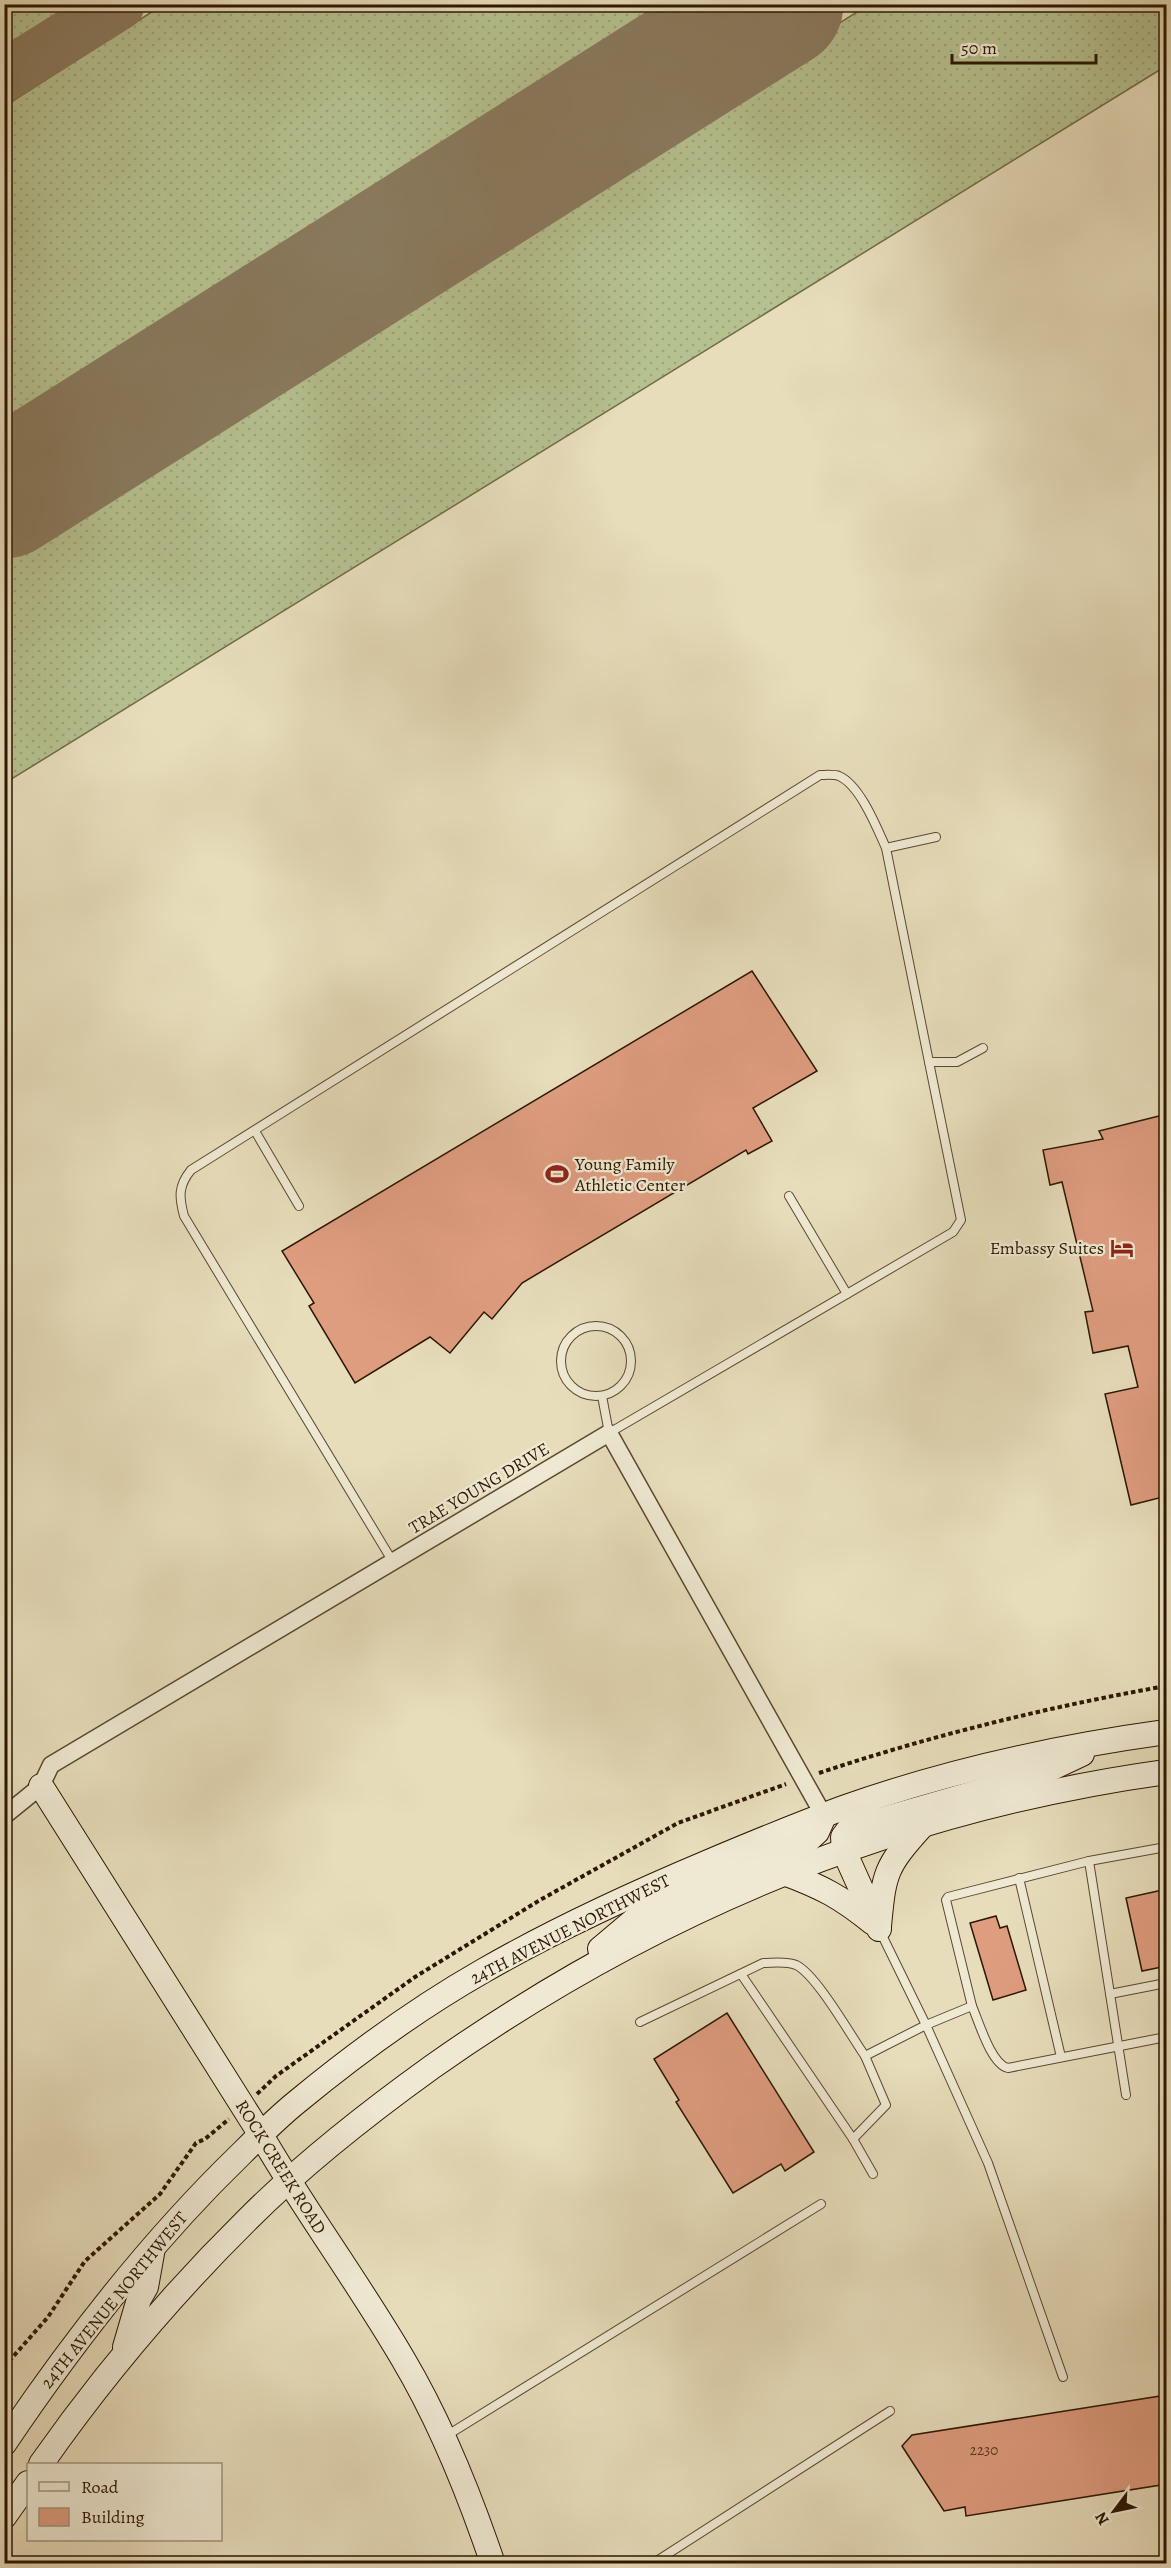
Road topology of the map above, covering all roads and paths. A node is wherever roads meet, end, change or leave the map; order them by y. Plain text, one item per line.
1 (936, 837) dead end
2 (886, 848) junction
3 (983, 1048) dead end
4 (929, 1062) junction
5 (255, 1131) junction
6 (789, 1196) dead end
7 (300, 1206) dead end
8 (847, 1294) junction
9 (602, 1396) junction
10 (609, 1433) junction
11 (393, 1562) junction
12 (1167, 1732) edge
13 (1114, 1740) junction
14 (1167, 1772) edge
15 (41, 1786) junction
16 (4, 1816) edge
17 (824, 1816) junction
18 (922, 1825) junction
19 (1167, 1847) edge
20 (844, 1851) junction
21 (1089, 1861) junction
22 (784, 1874) junction
23 (1019, 1878) junction
24 (879, 1929) junction
25 (741, 1974) junction
26 (1167, 1983) edge
27 (551, 1989) junction
28 (1110, 1994) junction
29 (972, 2006) junction
30 (640, 2022) dead end
31 (926, 2025) junction
32 (1167, 2037) edge
33 (1118, 2044) junction
34 (865, 2056) junction
35 (1061, 2057) junction
36 (1126, 2095) dead end
37 (261, 2135) junction
38 (853, 2139) junction
39 (873, 2174) dead end
40 (288, 2182) junction
41 (821, 2204) dead end
42 (153, 2245) junction
43 (122, 2357) junction
44 (1063, 2377) dead end
45 (890, 2411) dead end
46 (443, 2438) junction
47 (4, 2444) edge
48 (42, 2463) edge
49 (27, 2483) edge
50 (4, 2517) edge
51 (493, 2564) edge
52 (652, 2564) edge

1 - 2 lane
2 - 4 lane
2 - 5 lane
3 - 4 lane
4 - 8 lane
5 - 7 lane
5 - 11 lane
6 - 8 lane
8 - 10 lane
9 - 9 lane
9 - 10 lane
10 - 11 street, TRAE YOUNG DRIVE
10 - 17 street
11 - 15 street, TRAE YOUNG DRIVE
12 - 13 main road, 24TH AVENUE NORTHWEST
13 - 17 main road, 24TH AVENUE NORTHWEST
13 - 20 main road
14 - 18 main road
15 - 16 street, TRAE YOUNG DRIVE
15 - 37 main road, ROCK CREEK ROAD
17 - 27 main road
17 - 37 main road, 24TH AVENUE NORTHWEST
18 - 20 main road
18 - 24 main road
19 - 21 lane
20 - 22 main road
20 - 24 main road
21 - 23 lane
21 - 28 lane
22 - 24 main road
22 - 27 main road
23 - 29 lane
23 - 35 lane
24 - 31 lane
25 - 30 lane
25 - 34 lane
25 - 38 lane
26 - 28 lane
27 - 40 main road
28 - 33 lane
29 - 31 lane
29 - 35 lane
31 - 34 lane
31 - 44 lane
32 - 33 lane
33 - 35 lane
33 - 36 lane
34 - 38 lane
37 - 40 main road, ROCK CREEK ROAD
37 - 42 main road, 24TH AVENUE NORTHWEST
38 - 39 lane
40 - 43 main road
40 - 46 main road, ROCK CREEK ROAD
41 - 46 lane
42 - 43 main road
42 - 47 main road, 24TH AVENUE NORTHWEST
43 - 48 main road
45 - 52 lane
46 - 51 main road, ROCK CREEK ROAD
49 - 50 main road

